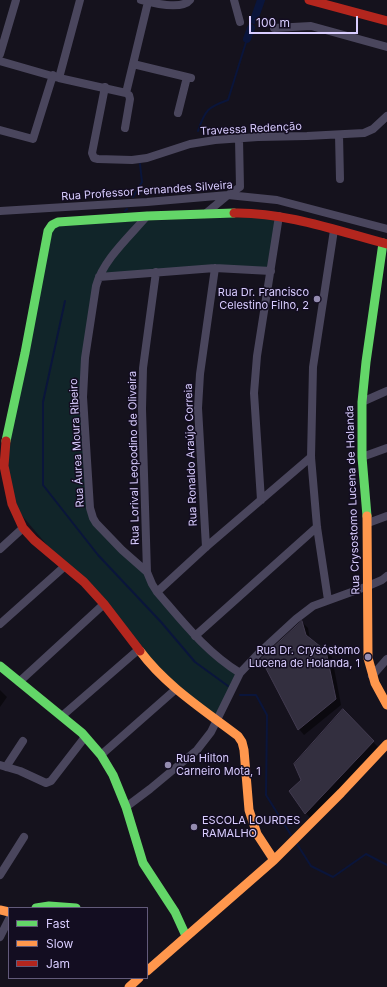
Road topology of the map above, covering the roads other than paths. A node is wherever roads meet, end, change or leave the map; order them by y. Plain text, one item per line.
1 (16, 0) edge
2 (80, 0) edge
3 (190, 0) edge
4 (234, 0) edge
5 (309, 0) edge
6 (144, 1) edge
7 (387, 21) edge
8 (240, 22) dead end
9 (274, 28) dead end
10 (387, 47) edge
11 (0, 54) edge
12 (0, 61) edge
13 (132, 64) junction
14 (56, 77) junction
15 (105, 87) junction
16 (126, 93) junction
17 (178, 114) dead end
18 (387, 116) edge
19 (125, 128) dead end
20 (0, 130) edge
21 (339, 135) junction
22 (239, 138) junction
23 (340, 179) dead end
24 (228, 194) junction
25 (0, 211) edge
26 (205, 214) junction
27 (147, 216) junction
28 (279, 216) junction
29 (387, 229) edge
30 (334, 230) junction
31 (385, 244) edge
32 (215, 268) junction
33 (271, 271) junction
34 (156, 272) junction
35 (99, 277) junction
36 (387, 391) edge
37 (362, 402) junction
38 (387, 448) edge
39 (311, 457) junction
40 (362, 457) junction
41 (3, 484) edge
42 (261, 500) junction
43 (387, 516) edge
44 (368, 523) junction
45 (317, 527) junction
46 (23, 528) junction
47 (206, 547) junction
48 (0, 549) edge
49 (65, 566) junction
50 (148, 572) junction
51 (387, 576) edge
52 (368, 586) junction
53 (157, 592) junction
54 (328, 600) junction
55 (104, 604) junction
56 (0, 624) edge
57 (195, 636) junction
58 (138, 650) junction
59 (387, 659) edge
60 (0, 666) edge
61 (240, 673) junction
62 (372, 676) junction
63 (19, 682) junction
64 (176, 689) junction
65 (387, 705) edge
66 (62, 716) junction
67 (217, 720) junction
68 (85, 737) junction
69 (23, 741) dead end
70 (387, 744) edge
71 (101, 754) junction
72 (3, 766) edge
73 (126, 807) junction
74 (24, 837) dead end
75 (274, 860) junction
76 (0, 875) edge
77 (42, 907) edge
78 (62, 907) edge
79 (8, 921) edge
80 (186, 936) junction
81 (0, 937) edge
82 (148, 967) edge
83 (138, 979) edge
84 (130, 987) edge

1 - 11 street
2 - 14 street
3 - 6 street
4 - 8 street
5 - 7 main road
6 - 13 street
9 - 10 street
12 - 14 street
13 - 16 street
13 - 17 street
14 - 15 street
14 - 20 street
15 - 16 street
15 - 22 street, Travessa Redenção
16 - 19 street
18 - 21 street, Travessa Redenção
21 - 22 street, Travessa Redenção
21 - 23 street
22 - 24 street
24 - 25 street, Rua Professor Fernandes Silveira
24 - 26 street
24 - 29 street, Rua Professor Fernandes Silveira
26 - 27 main road, Rua Crysostomo Lucena de Holanda
26 - 28 main road, Rua Crysostomo Lucena de Holanda
27 - 35 street, Rua Áurea Moura Ribeiro
27 - 41 main road, Rua Crysostomo Lucena de Holanda
28 - 30 main road, Rua Crysostomo Lucena de Holanda
28 - 33 street
30 - 31 main road, Rua Crysostomo Lucena de Holanda
30 - 39 street
31 - 37 main road, Rua Crysostomo Lucena de Holanda
32 - 33 street
32 - 34 street
32 - 47 street, Rua Ronaldo Araújo Correia
33 - 42 street
34 - 35 street
34 - 50 street, Rua Lorival Leopodino de Oliveira
35 - 50 street, Rua Áurea Moura Ribeiro
36 - 37 street
37 - 40 main road, Rua Crysostomo Lucena de Holanda
38 - 40 street
39 - 42 street
39 - 45 street
40 - 44 main road, Rua Crysostomo Lucena de Holanda
41 - 46 main road
42 - 47 street
43 - 44 street
44 - 52 main road, Rua Crysostomo Lucena de Holanda
45 - 54 street
45 - 57 street
46 - 48 street
46 - 49 main road
47 - 53 street
49 - 55 main road
49 - 56 street
50 - 53 street, Rua Áurea Moura Ribeiro
51 - 52 street
52 - 54 street
52 - 62 main road, Rua Crysostomo Lucena de Holanda
53 - 57 street, Rua Áurea Moura Ribeiro
54 - 61 street
55 - 58 main road
55 - 63 street
57 - 61 street, Rua Áurea Moura Ribeiro
58 - 64 main road
58 - 66 street
59 - 62 street
60 - 63 main road
61 - 67 street
62 - 65 main road, Rua Crysostomo Lucena de Holanda
63 - 66 main road
64 - 67 main road
64 - 71 street
66 - 68 main road
67 - 73 street
67 - 75 main road
68 - 71 main road
68 - 72 street
69 - 72 street
70 - 75 main road
71 - 73 main road
73 - 80 main road
74 - 76 street
75 - 80 main road
77 - 78 main road
79 - 81 street
80 - 82 main road
83 - 84 main road

